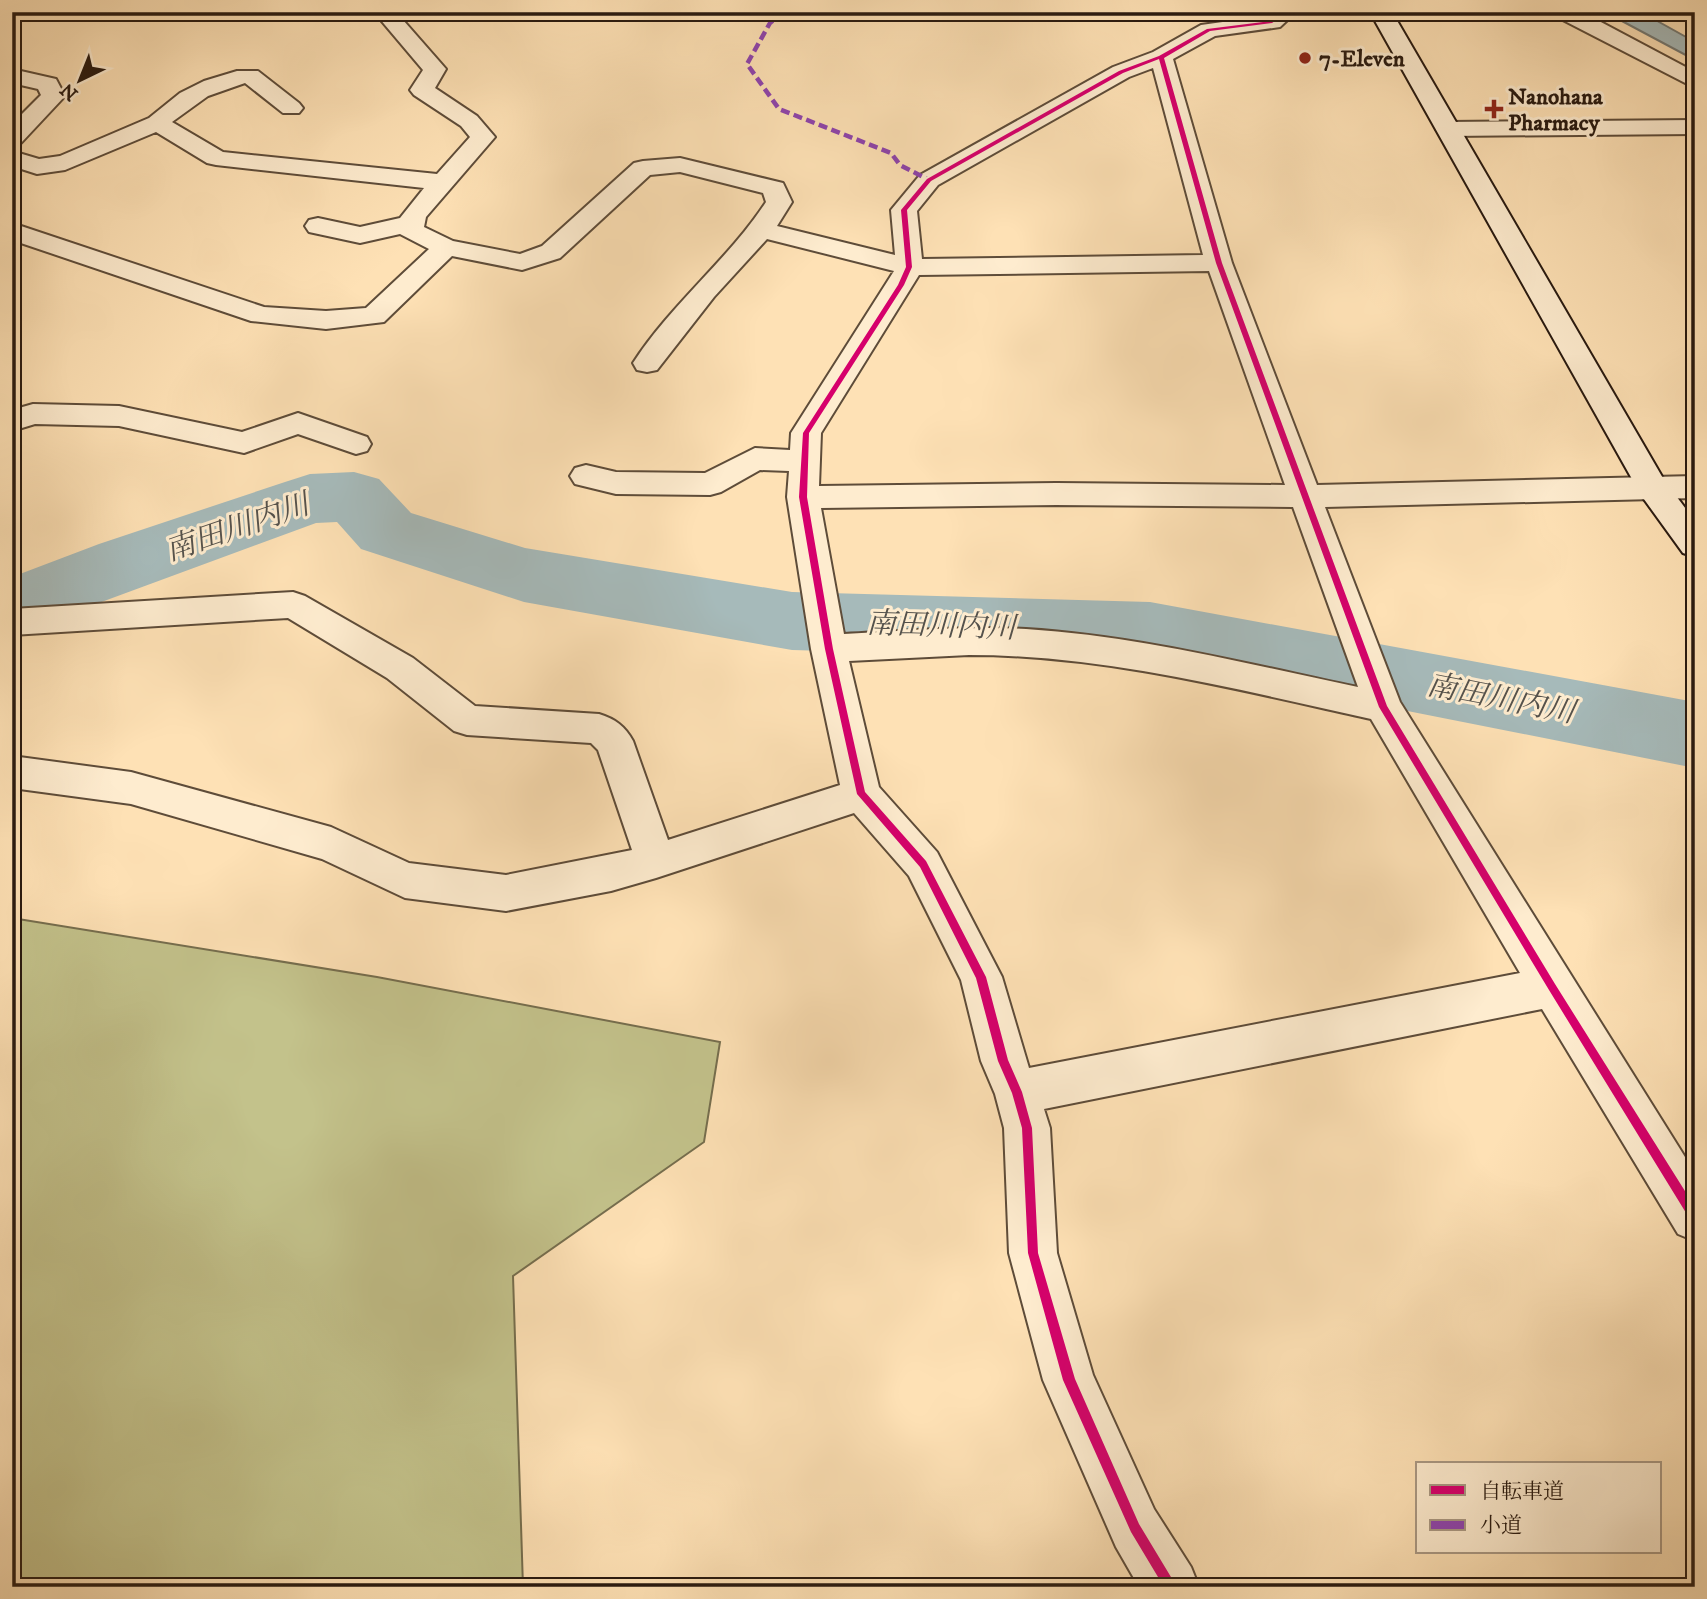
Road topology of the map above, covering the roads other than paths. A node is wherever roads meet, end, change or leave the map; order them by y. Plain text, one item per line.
1 (384, 12) edge
2 (1286, 12) edge
3 (1381, 12) edge
4 (1565, 12) edge
5 (1161, 57) junction
6 (12, 76) edge
7 (1695, 80) edge
8 (290, 108) dead end
9 (157, 123) junction
10 (1686, 127) edge
11 (1448, 129) junction
12 (12, 138) edge
13 (1695, 151) edge
14 (12, 158) edge
15 (442, 183) junction
16 (412, 223) junction
17 (318, 226) dead end
18 (761, 230) junction
19 (12, 231) edge
20 (446, 247) junction
21 (1219, 263) junction
22 (909, 267) junction
23 (648, 363) dead end
24 (12, 421) edge
25 (356, 443) dead end
26 (805, 461) junction
27 (586, 476) dead end
28 (1652, 487) junction
29 (1695, 487) edge
30 (1307, 496) junction
31 (803, 497) junction
32 (1695, 545) edge
33 (12, 622) edge
34 (827, 636) junction
35 (1383, 707) junction
36 (12, 772) edge
37 (862, 793) junction
38 (656, 861) junction
39 (1552, 987) junction
40 (1017, 1092) junction
41 (1695, 1217) edge
42 (1171, 1587) edge

1 - 15 street
2 - 5 street
3 - 11 street
4 - 7 street
5 - 21 street
5 - 22 street
6 - 12 street
8 - 9 street
9 - 14 street
9 - 15 street
10 - 11 street
10 - 13 street
11 - 28 street
15 - 16 street
16 - 17 street
16 - 20 street
18 - 20 street
18 - 22 street
18 - 23 street
19 - 20 street
21 - 22 street
21 - 30 street
22 - 26 street
24 - 25 street
26 - 27 street
26 - 31 street
28 - 29 street
28 - 30 street
28 - 32 street
30 - 31 street
30 - 35 street
31 - 34 street
33 - 38 street
34 - 35 street
34 - 37 street
35 - 39 street
36 - 38 street
37 - 38 street
37 - 40 street
39 - 40 street
39 - 41 street
40 - 42 street

